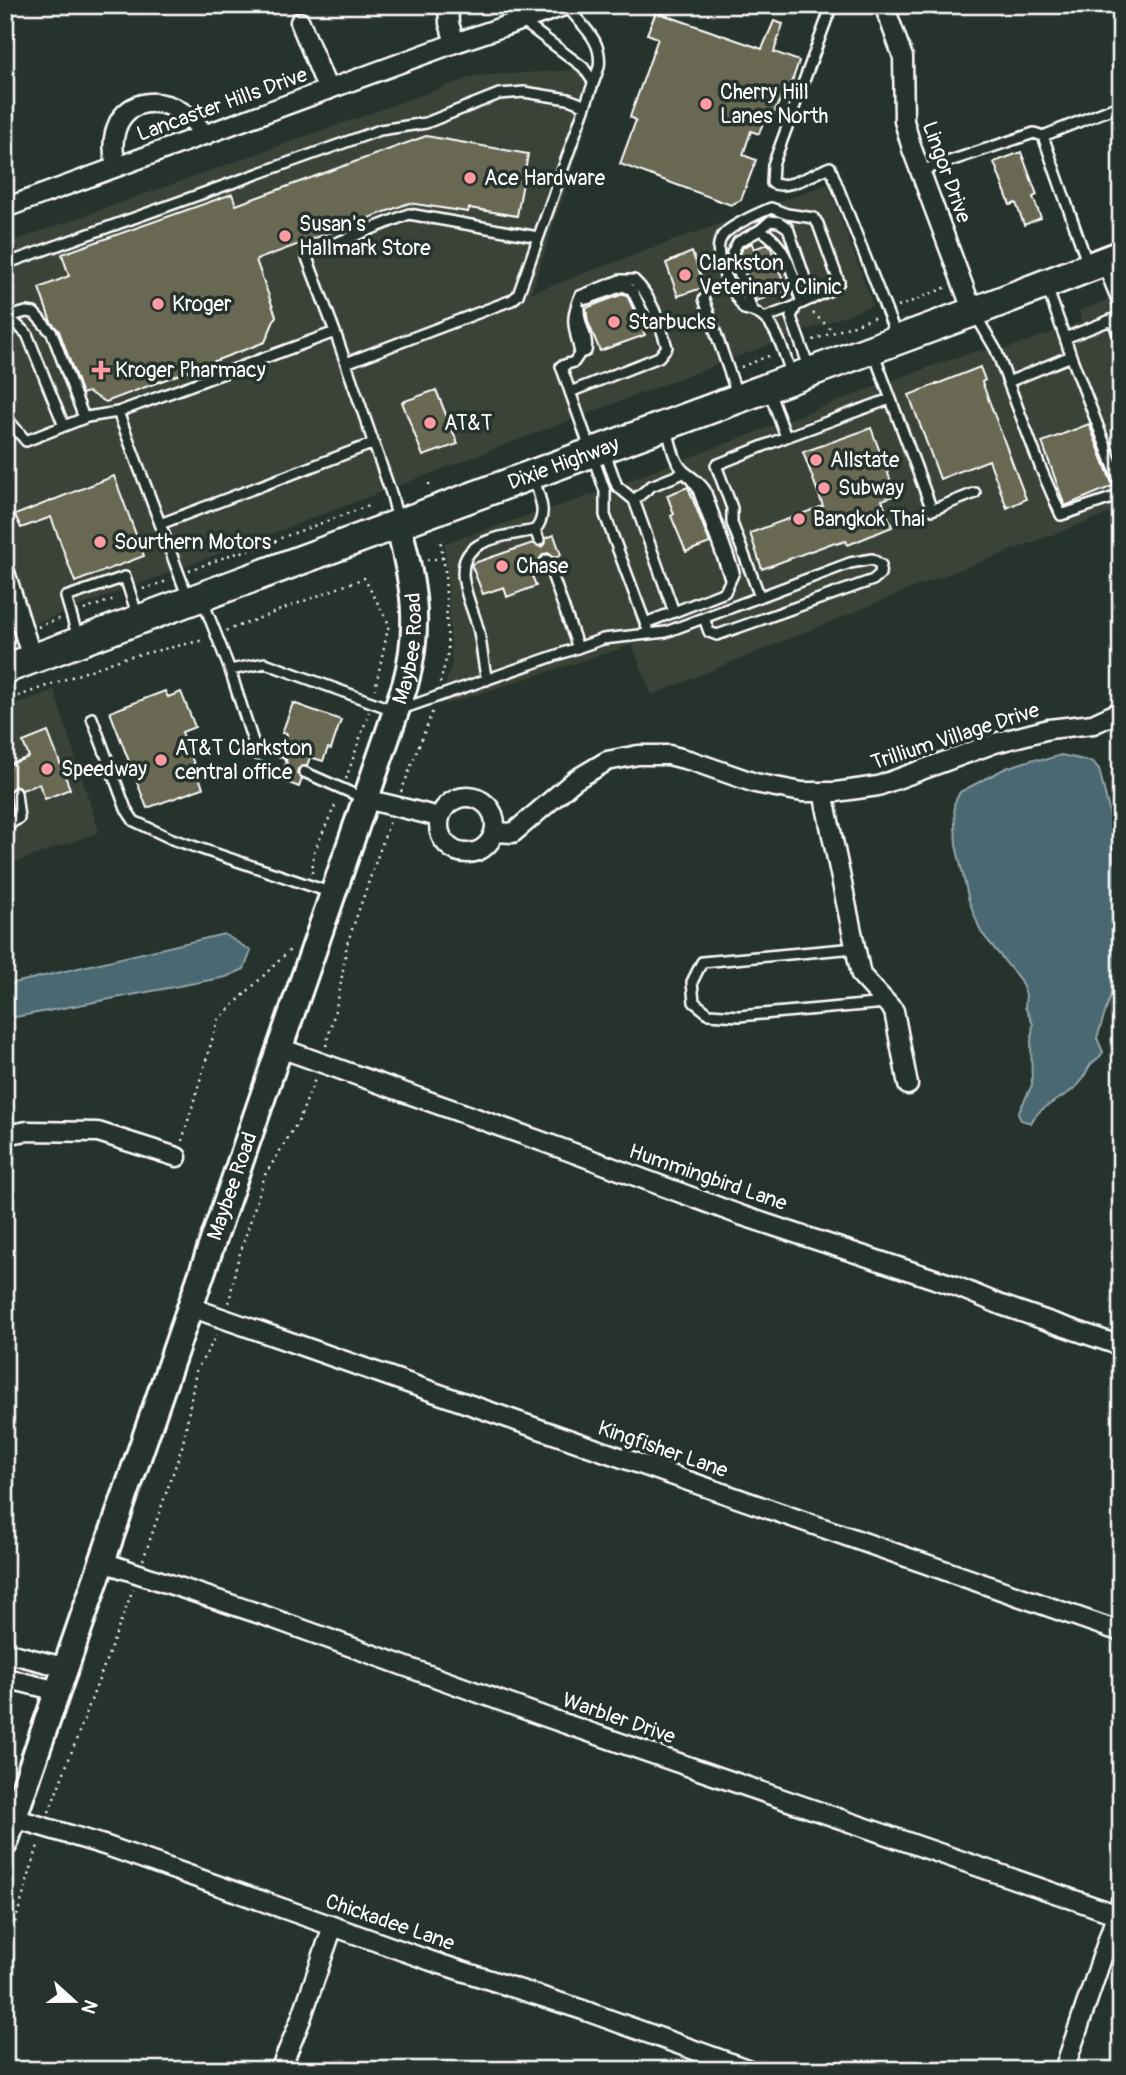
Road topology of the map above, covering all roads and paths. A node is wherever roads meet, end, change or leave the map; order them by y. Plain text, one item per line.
1 (448, 5) edge
2 (832, 5) edge
3 (884, 5) edge
4 (567, 6) edge
5 (522, 21) junction
6 (300, 22) dead end
7 (455, 43) junction
8 (592, 80) junction
9 (328, 90) junction
10 (584, 105) junction
11 (1121, 105) edge
12 (206, 135) junction
13 (1043, 136) junction
14 (116, 167) junction
15 (920, 172) junction
16 (5, 208) edge
17 (760, 230) junction
18 (538, 237) junction
19 (1103, 261) edge
20 (5, 264) edge
21 (1046, 283) junction
22 (952, 285) dead end
23 (704, 299) dead end
24 (805, 304) junction
25 (752, 310) junction
26 (1121, 310) edge
27 (887, 312) junction
28 (973, 312) junction
29 (7, 316) edge
30 (764, 318) junction
31 (1117, 318) edge
32 (335, 332) junction
33 (834, 332) junction
34 (1065, 338) junction
35 (898, 340) junction
36 (1121, 342) edge
37 (801, 344) junction
38 (872, 349) junction
39 (782, 351) junction
40 (1071, 356) junction
41 (346, 363) junction
42 (729, 371) junction
43 (791, 379) junction
44 (1008, 382) junction
45 (570, 393) junction
46 (738, 399) junction
47 (890, 399) junction
48 (118, 412) junction
49 (5, 416) edge
50 (84, 418) junction
51 (64, 426) junction
52 (666, 426) junction
53 (786, 437) junction
54 (374, 443) junction
55 (597, 451) junction
56 (684, 471) junction
57 (533, 474) junction
58 (429, 483) dead end
59 (1121, 485) edge
60 (430, 490) dead end
61 (975, 493) dead end
62 (1121, 495) edge
63 (634, 500) junction
64 (368, 506) dead end
65 (398, 523) junction
66 (160, 524) junction
67 (535, 530) junction
68 (440, 538) dead end
69 (540, 540) dead end
70 (443, 558) junction
71 (427, 560) dead end
72 (547, 560) dead end
73 (6, 578) edge
74 (364, 578) dead end
75 (190, 590) junction
76 (760, 597) junction
77 (134, 606) junction
78 (674, 612) junction
79 (704, 618) junction
80 (645, 623) junction
81 (75, 628) junction
82 (649, 633) junction
83 (216, 635) junction
84 (28, 645) junction
85 (578, 648) junction
86 (5, 668) edge
87 (230, 670) junction
88 (487, 680) junction
89 (436, 698) junction
90 (5, 701) edge
91 (397, 711) junction
92 (1121, 711) edge
93 (92, 718) dead end
94 (280, 763) dead end
95 (304, 772) dead end
96 (823, 792) junction
97 (16, 793) dead end
98 (366, 799) junction
99 (395, 806) junction
100 (439, 817) junction
101 (5, 827) edge
102 (495, 832) junction
103 (333, 894) junction
104 (855, 948) junction
105 (886, 1003) junction
106 (280, 1048) junction
107 (321, 1063) junction
108 (908, 1085) dead end
109 (5, 1135) edge
110 (177, 1157) dead end
111 (190, 1307) junction
112 (226, 1320) junction
113 (1121, 1346) edge
114 (103, 1562) junction
115 (138, 1574) junction
116 (1121, 1632) edge
117 (5, 1652) edge
118 (67, 1668) junction
119 (5, 1678) edge
120 (58, 1691) junction
121 (14, 1818) junction
122 (43, 1828) junction
123 (5, 1843) edge
124 (1119, 1911) edge
125 (333, 1926) junction
126 (5, 1956) edge
127 (280, 2070) edge
128 (750, 2070) edge
129 (1064, 2070) edge

1 - 7 street
2 - 27 lane
3 - 15 street, Lingor Drive
4 - 5 street, Lancaster Hills Drive
4 - 8 lane
5 - 7 street, Lancaster Hills Drive
5 - 8 lane
6 - 9 street
7 - 9 street, Lancaster Hills Drive
8 - 10 lane
9 - 12 street, Lancaster Hills Drive
10 - 18 lane
10 - 20 lane
11 - 13 lane
12 - 14 street, Lancaster Hills Drive
12 - 14 street
13 - 15 lane
13 - 19 lane
14 - 16 street, Lancaster Hills Drive
15 - 28 street, Lingor Drive
17 - 24 lane
17 - 24 lane
17 - 25 lane
18 - 32 lane
18 - 41 lane
19 - 21 main road, Dixie Highway
19 - 26 lane
21 - 28 main road, Dixie Highway
21 - 34 lane
22 - 27 path
23 - 42 lane
24 - 25 lane
24 - 30 lane
24 - 33 path
24 - 37 lane
25 - 30 lane
27 - 33 path
27 - 35 lane
28 - 35 main road, Dixie Highway
28 - 44 lane
29 - 50 lane
29 - 51 lane
30 - 39 lane
31 - 34 lane
31 - 36 lane
32 - 41 lane
32 - 48 lane
33 - 37 path
34 - 40 lane
35 - 38 main road, Dixie Highway
37 - 43 lane
38 - 43 main road, Dixie Highway
38 - 47 lane
39 - 42 path
39 - 43 lane
40 - 44 lane
40 - 59 lane
41 - 54 lane
42 - 46 lane
43 - 46 main road, Dixie Highway
43 - 53 lane
44 - 62 lane
45 - 45 lane
45 - 55 lane
46 - 52 main road, Dixie Highway
47 - 53 lane
47 - 61 lane
48 - 50 lane
48 - 66 lane
49 - 51 lane
50 - 51 lane
52 - 55 main road, Dixie Highway
52 - 56 lane
53 - 76 lane
54 - 65 lane
54 - 66 lane
55 - 57 main road, Dixie Highway
55 - 63 lane
55 - 80 lane
56 - 63 lane
56 - 78 lane
57 - 65 main road, Dixie Highway
57 - 67 lane
58 - 60 path
63 - 78 lane
64 - 75 path
65 - 75 main road, Dixie Highway
65 - 91 main road, Maybee Road
66 - 75 lane
67 - 69 lane
67 - 88 lane
68 - 70 path
70 - 71 path
70 - 89 path
72 - 85 lane
73 - 84 street
74 - 83 path
75 - 77 main road, Dixie Highway
75 - 77 path
75 - 83 lane
76 - 79 lane
76 - 79 lane
77 - 81 main road, Dixie Highway
77 - 81 path
77 - 81 lane
78 - 80 lane
79 - 82 lane
80 - 82 lane
81 - 84 main road, Dixie Highway
81 - 84 path
82 - 85 lane
83 - 87 lane
83 - 90 path
84 - 86 main road, Dixie Highway
85 - 88 lane
87 - 91 lane
87 - 94 lane
88 - 89 lane
89 - 91 lane
89 - 99 path
91 - 98 main road, Maybee Road
92 - 96 street, Trillium Village Drive
93 - 103 lane
95 - 98 lane
96 - 102 street, Trillium Village Drive
96 - 104 street
97 - 101 lane
98 - 99 street
98 - 103 main road, Maybee Road
99 - 100 street
99 - 107 path
100 - 102 street
100 - 102 street, Trillium Village Drive
103 - 106 main road, Maybee Road
104 - 105 street
104 - 105 lane
105 - 108 street
106 - 107 street, Hummingbird Lane
106 - 111 main road, Maybee Road
107 - 112 path
107 - 113 street, Hummingbird Lane
109 - 110 street
111 - 112 street, Kingfisher Lane
111 - 114 main road, Maybee Road
112 - 115 path
112 - 116 street, Kingfisher Lane
114 - 115 street, Warbler Drive
114 - 118 main road, Maybee Road
115 - 122 path
115 - 124 street, Warbler Drive
117 - 118 street
118 - 120 main road, Maybee Road
119 - 120 street
120 - 121 main road, Maybee Road
121 - 122 street, Chickadee Lane
121 - 123 main road, Maybee Road
122 - 125 street, Chickadee Lane
122 - 126 path
124 - 129 street
125 - 127 street
125 - 128 street, Chickadee Lane

